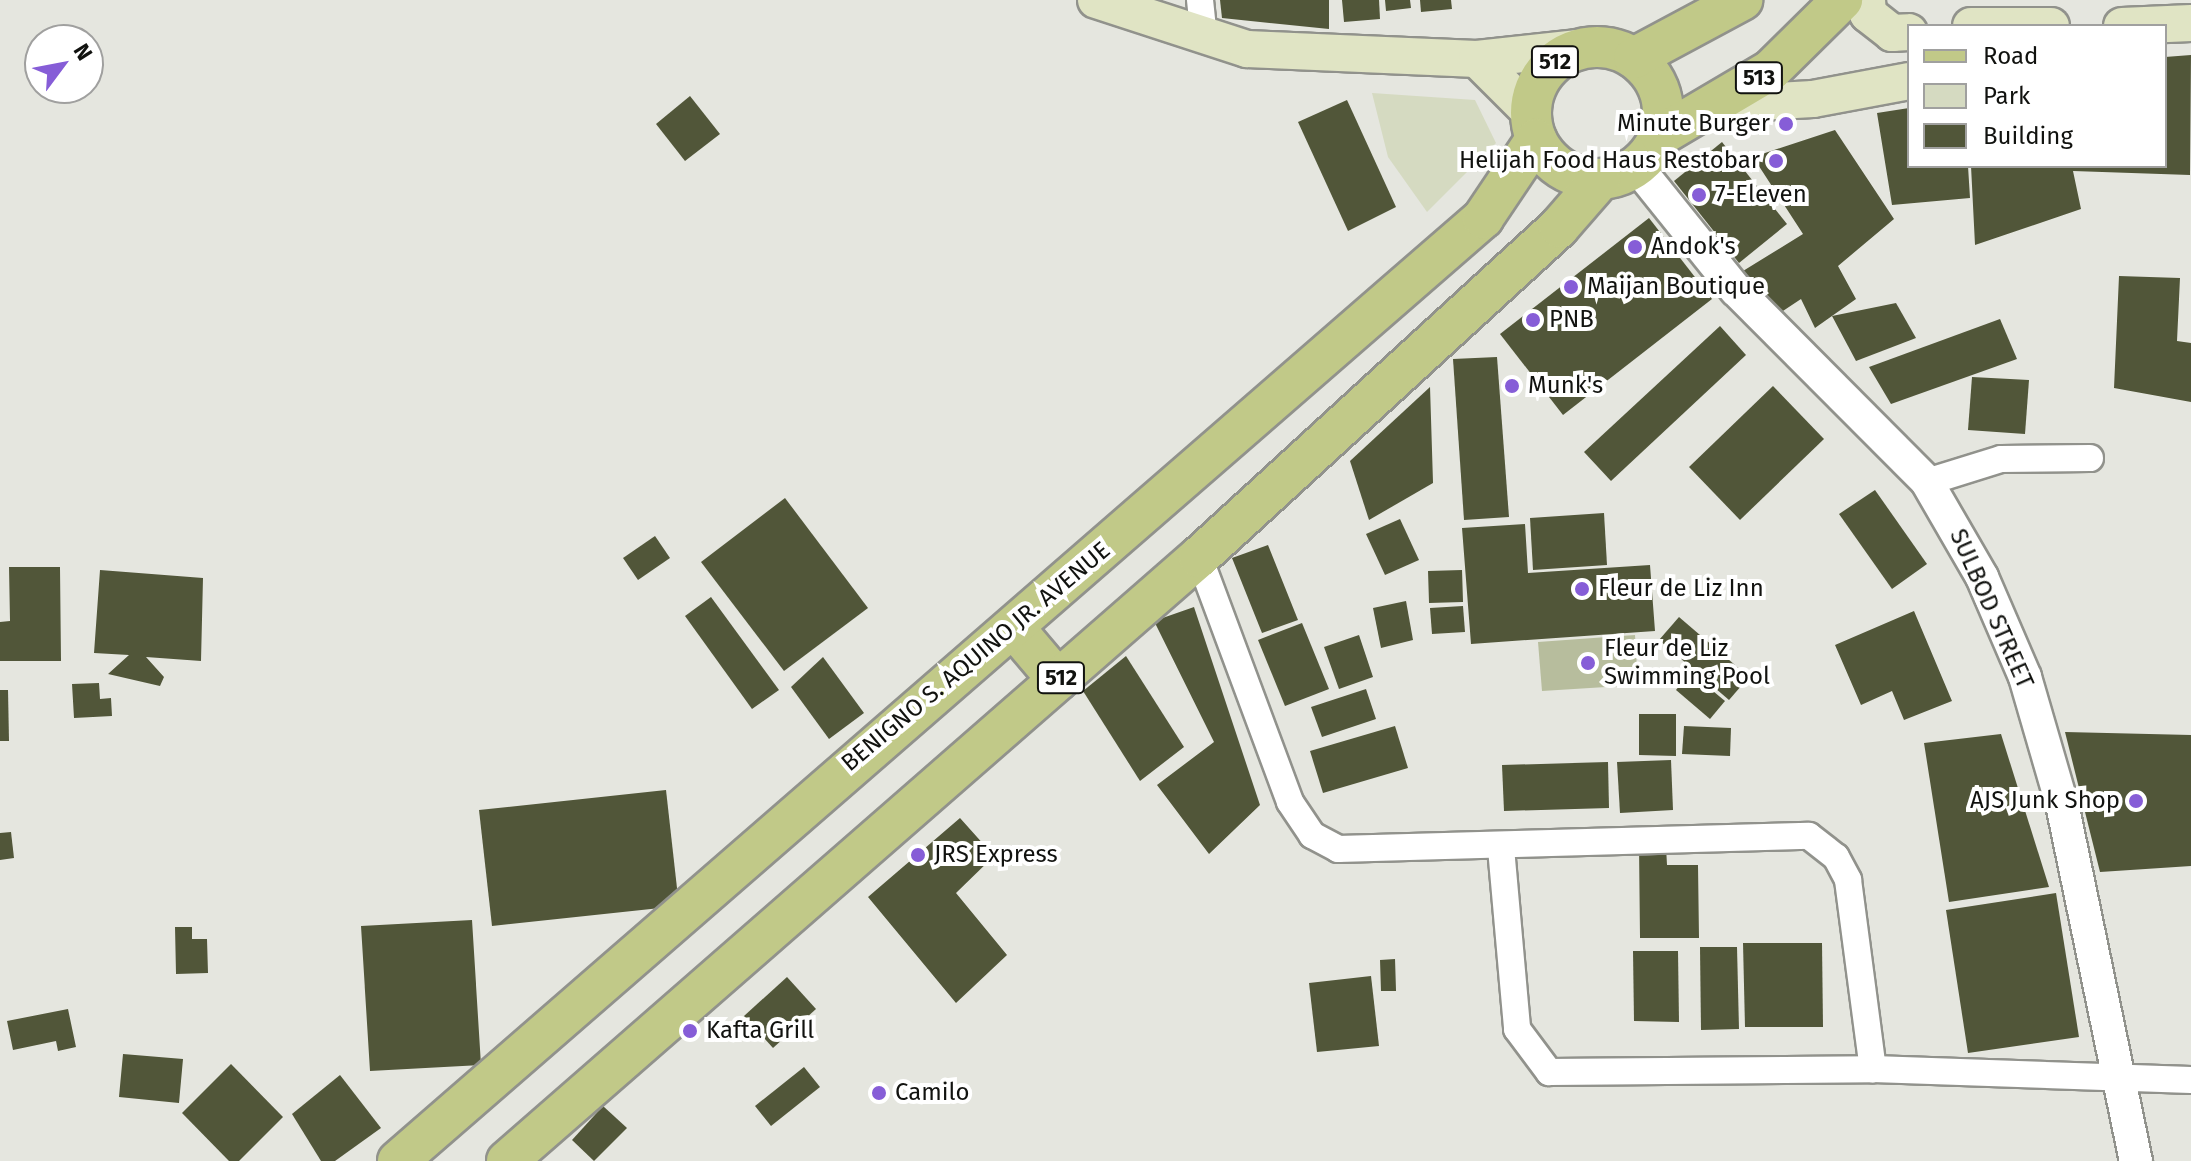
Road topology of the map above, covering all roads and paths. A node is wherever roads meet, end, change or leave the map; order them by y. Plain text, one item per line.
1 (1096, 0) edge
2 (1200, 0) edge
3 (1742, 0) edge
4 (1842, 0) edge
5 (1867, 0) edge
6 (2191, 23) edge
7 (2167, 24) edge
8 (1907, 32) edge
9 (1204, 37) junction
10 (1585, 47) junction
11 (1634, 58) junction
12 (1477, 59) junction
13 (1907, 81) edge
14 (1723, 104) junction
15 (1533, 125) junction
16 (1661, 135) junction
17 (1637, 167) junction
18 (1600, 180) junction
19 (2090, 458) dead end
20 (1927, 482) junction
21 (1199, 557) junction
22 (1014, 628) junction
23 (1058, 680) junction
24 (1501, 848) junction
25 (1873, 1069) junction
26 (2118, 1077) junction
27 (2191, 1080) edge
28 (398, 1161) edge
29 (507, 1161) edge
30 (2136, 1161) edge

1 - 9 main road
2 - 9 street
3 - 11 main road
4 - 14 main road, 513
5 - 8 main road
6 - 7 main road
9 - 12 main road
10 - 11 main road, 512
10 - 12 main road
10 - 15 main road, 512
11 - 16 main road
12 - 15 main road
13 - 14 main road
14 - 16 main road, 513
15 - 18 main road
15 - 22 main road, BENIGNO S. AQUINO JR. AVENUE / 512
16 - 17 main road
17 - 18 main road, 512
17 - 20 street, SULBOD STREET
18 - 21 main road, 512
19 - 20 street
20 - 26 street, SULBOD STREET
21 - 23 main road, 512
21 - 24 street
22 - 23 main road
22 - 28 main road, BENIGNO S. AQUINO JR. AVENUE / 512
23 - 29 main road, 512
24 - 25 street
24 - 25 street
25 - 26 street
26 - 27 street
26 - 30 street, SULBOD STREET

